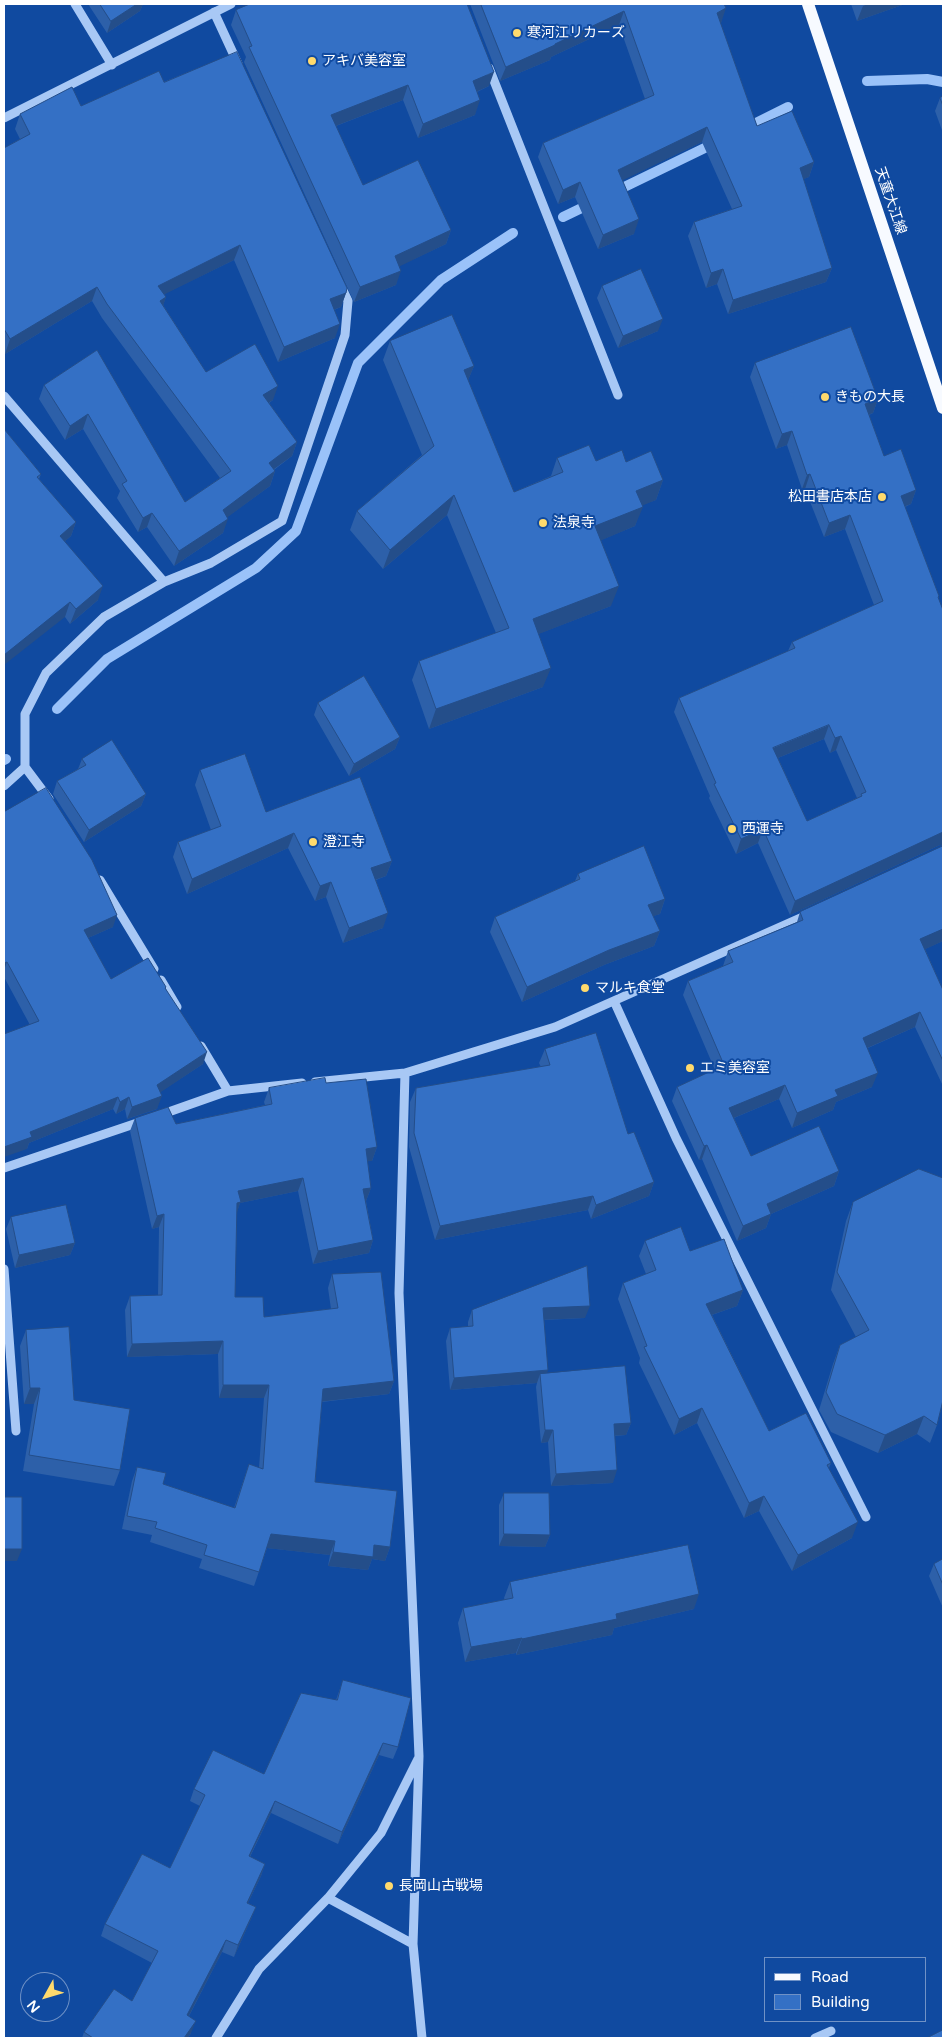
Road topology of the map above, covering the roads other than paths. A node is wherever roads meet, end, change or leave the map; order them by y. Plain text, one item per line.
1 (75, 4) edge
2 (231, 4) edge
3 (808, 4) edge
4 (214, 12) junction
5 (485, 58) edge
6 (112, 65) junction
7 (243, 76) edge
8 (4, 118) edge
9 (336, 274) edge
10 (4, 396) edge
11 (618, 396) dead end
12 (943, 408) edge
13 (164, 582) junction
14 (26, 766) junction
15 (4, 786) edge
16 (54, 805) edge
17 (95, 872) edge
18 (815, 911) edge
19 (614, 1001) junction
20 (182, 1015) edge
21 (197, 1040) edge
22 (405, 1073) junction
23 (228, 1091) junction
24 (4, 1168) edge
25 (4, 1269) edge
26 (16, 1431) dead end
27 (866, 1517) dead end
28 (419, 1756) junction
29 (328, 1898) junction
30 (414, 1944) junction
31 (831, 2031) dead end
32 (216, 2038) edge
33 (422, 2038) edge
34 (814, 2038) edge

1 - 6 lane
2 - 4 lane
3 - 12 main road, 天童大江線
4 - 6 lane
4 - 7 lane
5 - 11 lane
6 - 8 lane
9 - 13 lane
10 - 13 lane
13 - 14 lane
14 - 15 lane
14 - 16 lane
17 - 20 lane
18 - 19 lane
19 - 22 lane
19 - 27 lane
21 - 23 lane
22 - 23 lane
22 - 28 lane
23 - 24 lane
25 - 26 lane
28 - 29 lane
28 - 30 lane
29 - 30 lane
29 - 32 lane
30 - 33 lane
31 - 34 lane

